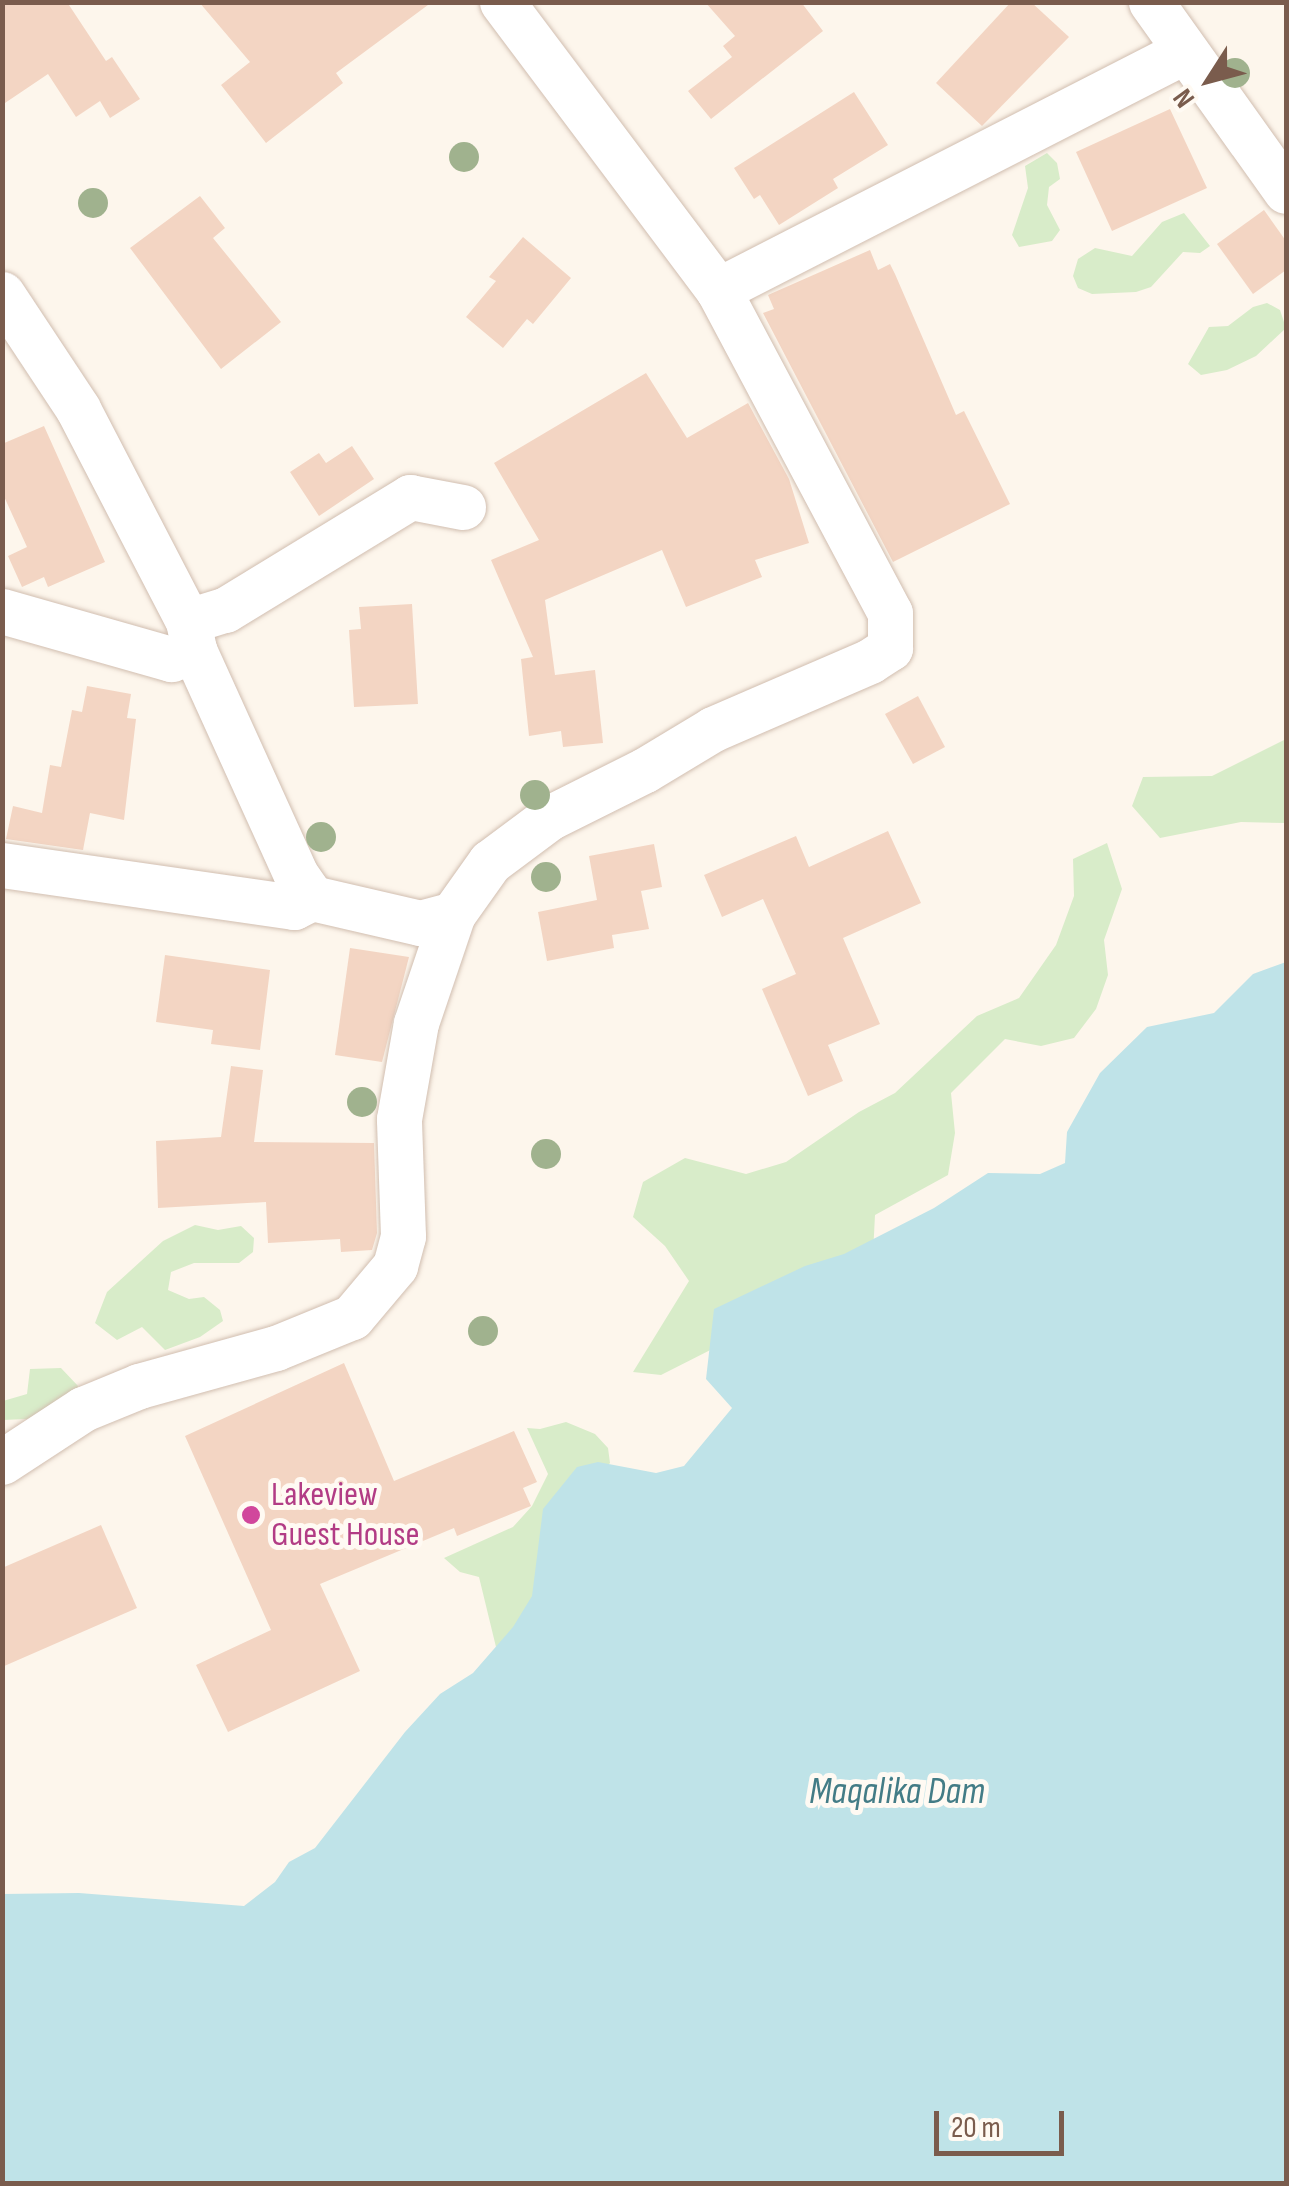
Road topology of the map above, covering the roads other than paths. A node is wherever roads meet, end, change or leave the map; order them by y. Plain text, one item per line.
1 (502, 2) edge
2 (1151, 2) edge
3 (1183, 52) junction
4 (1286, 191) edge
5 (718, 290) junction
6 (2, 294) edge
7 (462, 507) dead end
8 (2, 612) edge
9 (191, 635) junction
10 (2, 865) edge
11 (312, 898) junction
12 (453, 914) junction
13 (2, 1462) edge

1 - 5 street
2 - 3 street
3 - 4 street
3 - 5 street
5 - 12 street
6 - 9 street
7 - 9 street
8 - 9 street
9 - 11 street
10 - 11 street
11 - 12 street
12 - 13 street

